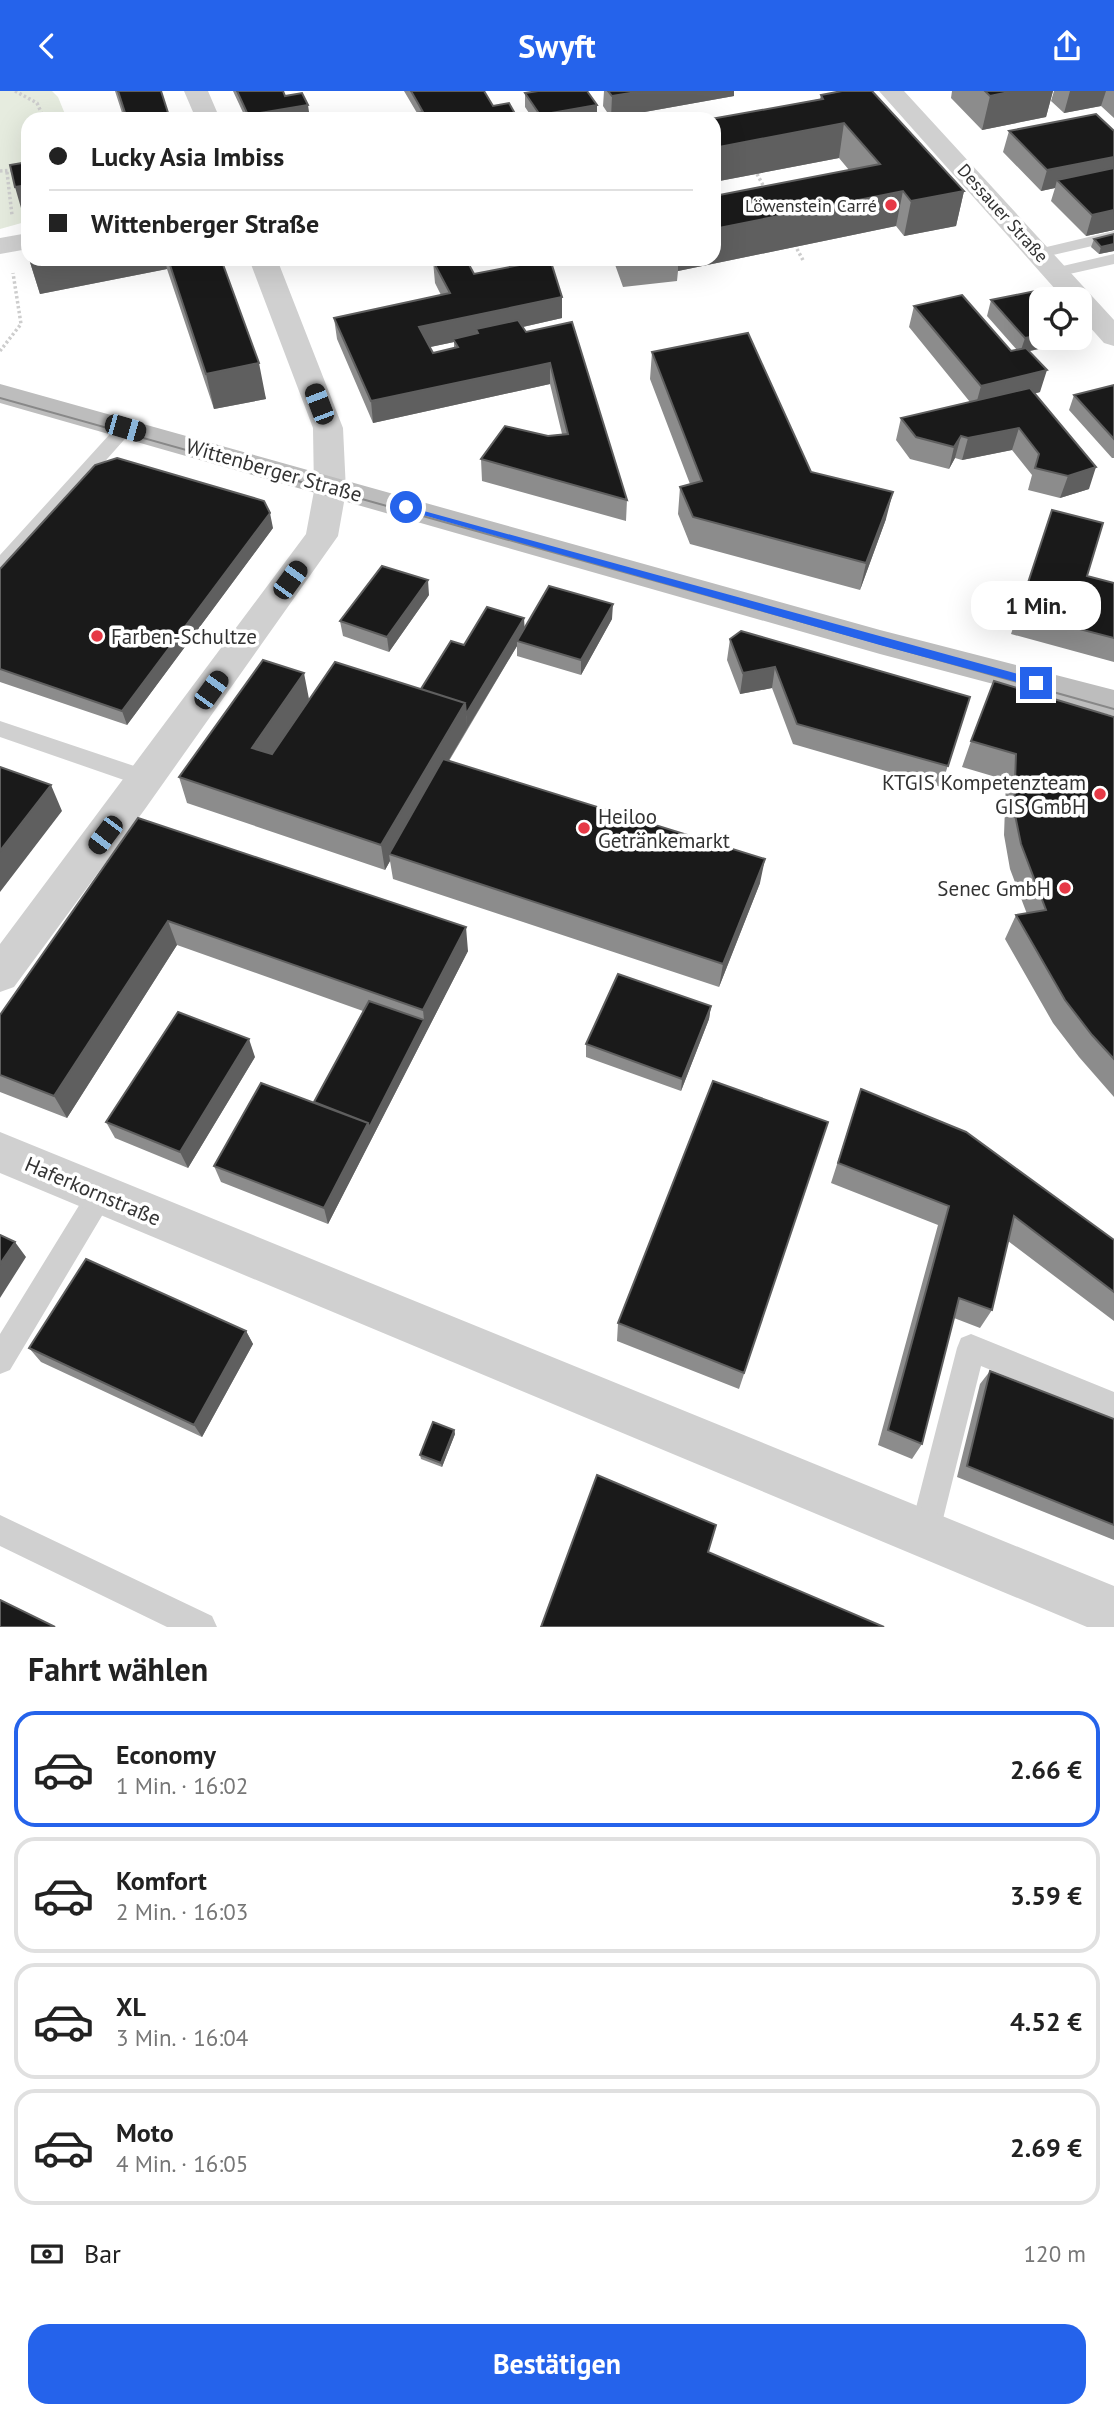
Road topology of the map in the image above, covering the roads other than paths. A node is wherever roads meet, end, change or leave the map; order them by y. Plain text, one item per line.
1 (196, 91) edge
2 (891, 91) edge
3 (205, 112) edge
4 (1114, 236) edge
5 (1114, 259) edge
6 (1048, 263) junction
7 (266, 266) edge
8 (1114, 337) edge
9 (0, 393) edge
10 (125, 428) junction
11 (330, 485) junction
12 (0, 567) edge
13 (1114, 703) edge
14 (0, 729) edge
15 (147, 779) junction
16 (3, 966) edge
17 (0, 1152) edge
18 (100, 1195) junction
19 (0, 1360) edge
20 (1114, 1406) edge
21 (0, 1529) edge
22 (925, 1531) junction
23 (1114, 1612) edge
24 (201, 1627) edge

1 - 3 street
2 - 6 street, Dessauer Straße
4 - 6 lane
5 - 6 lane
6 - 8 street, Dessauer Straße
7 - 11 street
9 - 10 main road, Wittenberger Straße
10 - 11 main road, Wittenberger Straße
10 - 12 lane
11 - 13 main road, Wittenberger Straße
11 - 15 street
14 - 15 lane
15 - 16 street
17 - 18 street, Haferkornstraße
18 - 19 lane
18 - 22 street, Haferkornstraße
20 - 22 lane
21 - 24 lane
22 - 23 street, Haferkornstraße

